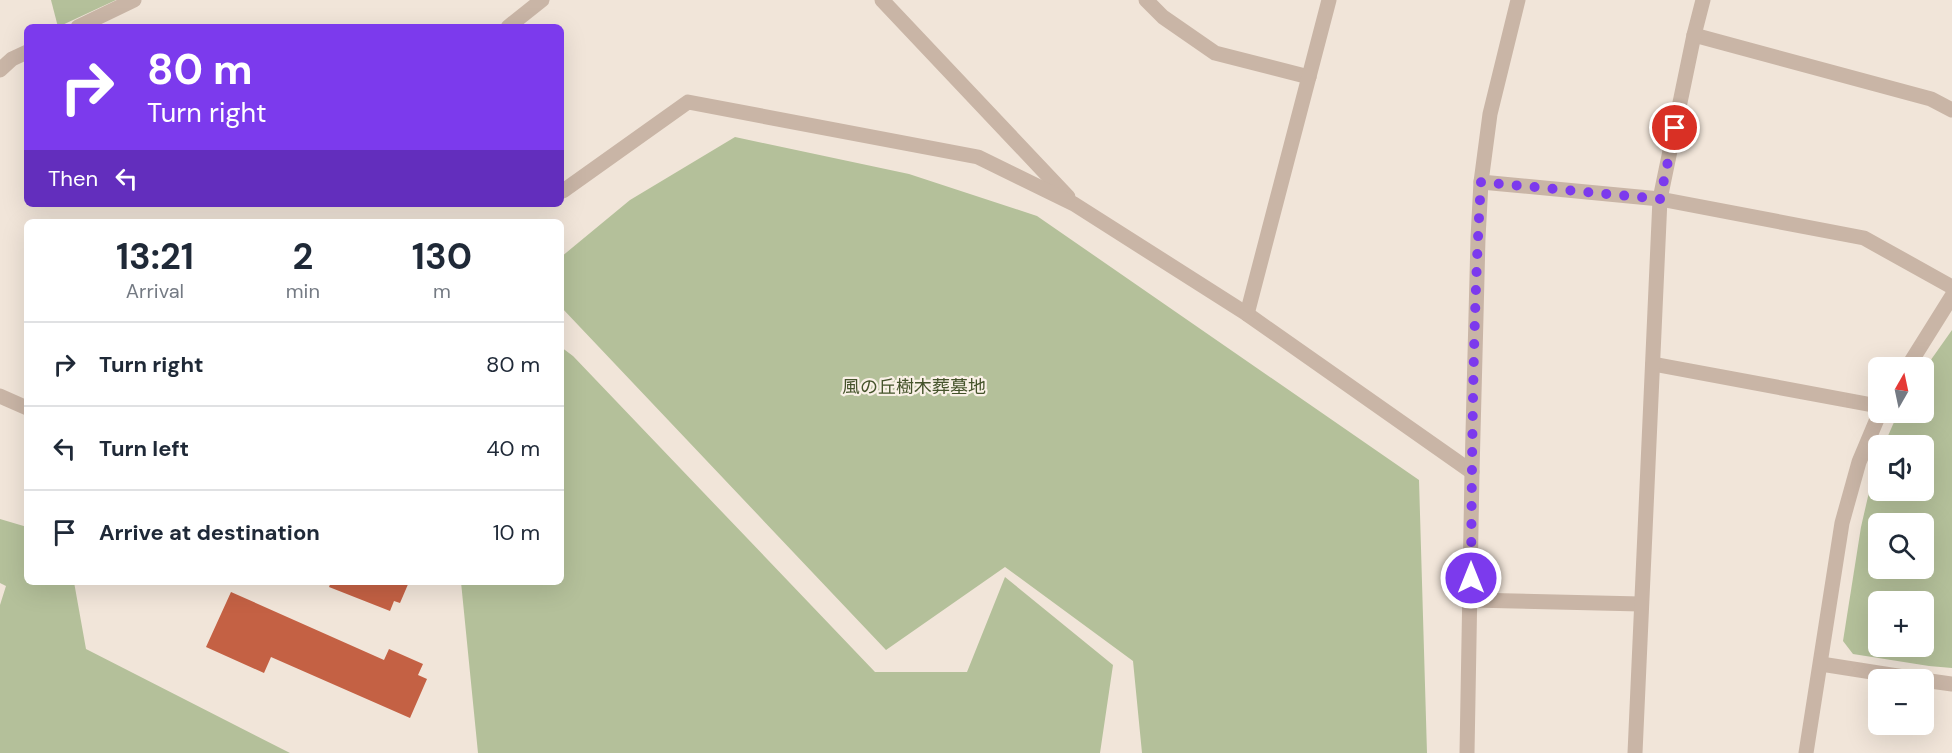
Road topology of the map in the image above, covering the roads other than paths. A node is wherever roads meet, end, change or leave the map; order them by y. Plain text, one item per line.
1 (134, 0) edge
2 (542, 0) edge
3 (882, 0) edge
4 (1146, 0) edge
5 (1329, 0) edge
6 (1518, 0) edge
7 (1703, 0) edge
8 (84, 24) edge
9 (512, 24) edge
10 (1694, 35) junction
11 (24, 53) edge
12 (0, 70) edge
13 (1309, 77) junction
14 (1952, 110) edge
15 (1481, 182) junction
16 (564, 190) edge
17 (1660, 199) junction
18 (1074, 204) junction
19 (1952, 287) edge
20 (1952, 296) edge
21 (1247, 314) junction
22 (1914, 357) edge
23 (1653, 364) junction
24 (0, 396) edge
25 (1868, 404) edge
26 (24, 407) edge
27 (1875, 423) edge
28 (1472, 472) junction
29 (1471, 600) junction
30 (1641, 604) junction
31 (1821, 664) junction
32 (1868, 671) edge
33 (1934, 682) edge
34 (1952, 684) edge
35 (1467, 753) edge
36 (1635, 753) edge
37 (1806, 753) edge

1 - 8 street
2 - 9 street
3 - 18 street
4 - 13 street
5 - 13 street
6 - 15 street
7 - 10 street
10 - 14 street
10 - 17 street
11 - 12 street
13 - 21 street
15 - 17 street
15 - 28 street
16 - 18 street
17 - 19 street
17 - 23 street
18 - 21 street
20 - 22 street
21 - 28 street
23 - 25 street
23 - 30 street
24 - 26 street
27 - 31 street
28 - 29 street
29 - 30 street
29 - 35 street
30 - 36 street
31 - 32 street
31 - 37 street
33 - 34 street

